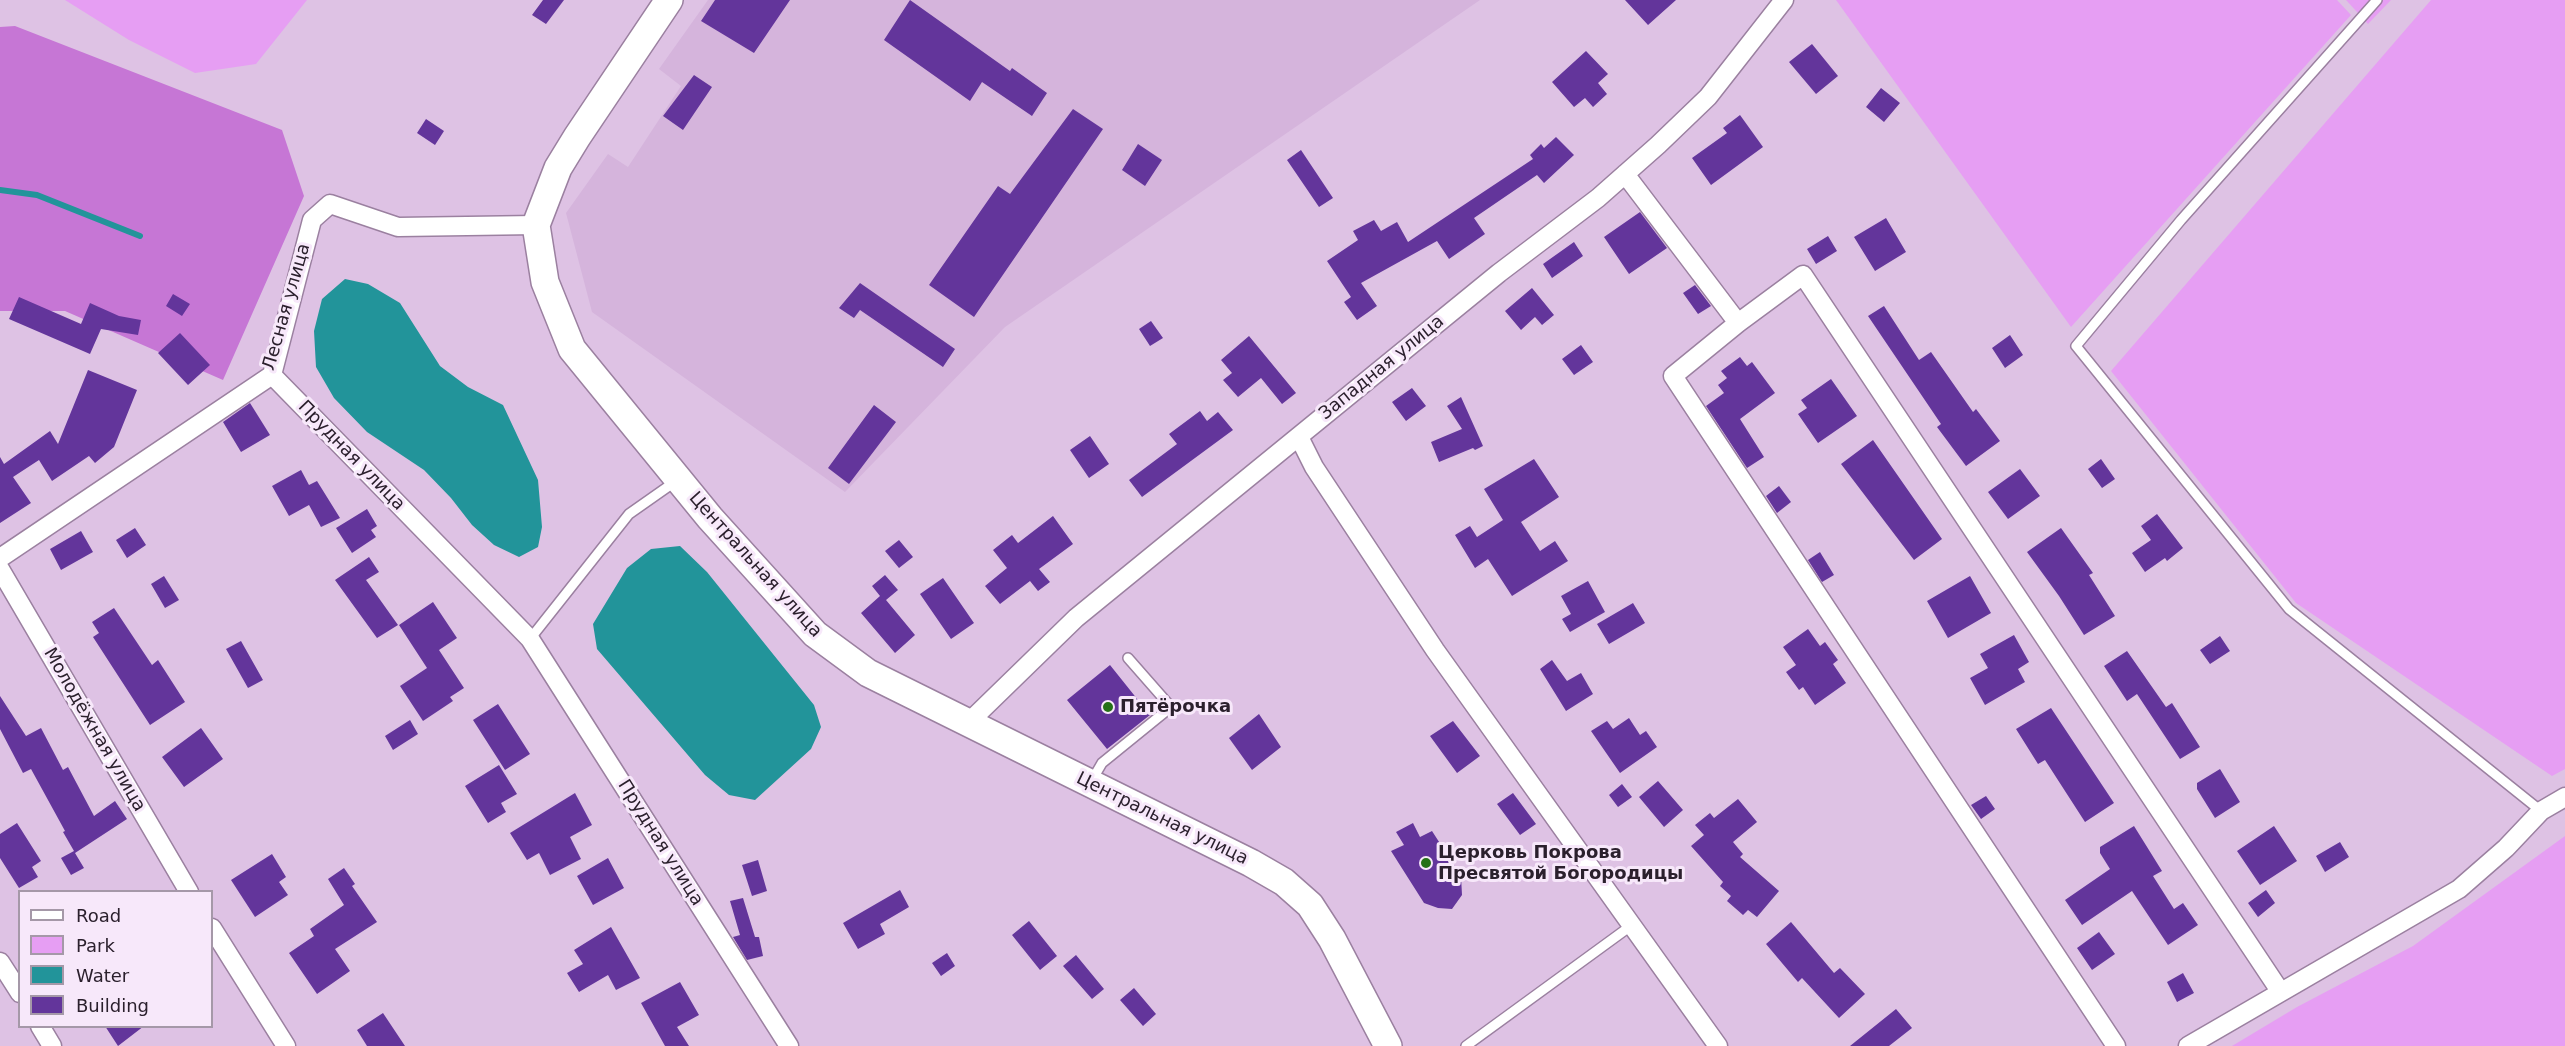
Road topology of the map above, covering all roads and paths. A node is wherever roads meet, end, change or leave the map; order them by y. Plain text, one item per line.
1 (669, 0) edge
2 (1784, 0) edge
3 (2377, 0) edge
4 (1624, 174) junction
5 (536, 225) junction
6 (1738, 323) junction
7 (272, 375) junction
8 (1299, 437) junction
9 (678, 479) junction
10 (0, 558) edge
11 (0, 569) edge
12 (530, 639) junction
13 (1128, 658) dead end
14 (967, 724) junction
15 (1090, 784) junction
16 (2565, 797) edge
17 (2541, 812) junction
18 (188, 890) edge
19 (1632, 925) junction
20 (213, 930) edge
21 (0, 962) edge
22 (18, 990) edge
23 (2280, 991) junction
24 (41, 1028) edge
25 (52, 1046) edge
26 (286, 1046) edge
27 (789, 1046) edge
28 (1388, 1046) edge
29 (1466, 1046) edge
30 (1719, 1046) edge
31 (2116, 1046) edge
32 (2188, 1046) edge

1 - 5 street
2 - 4 street, Западная улица
3 - 17 lane
4 - 6 street
4 - 8 street, Западная улица
5 - 7 street, Лесная улица
5 - 9 street, Центральная улица
6 - 23 street
6 - 31 street
7 - 10 street, Лесная улица
7 - 12 street, Прудная улица
8 - 14 street, Западная улица
8 - 19 street
9 - 12 lane
9 - 14 street, Центральная улица
11 - 18 street, Молодёжная улица
12 - 27 street, Прудная улица
13 - 15 lane
14 - 15 street, Центральная улица
15 - 28 street, Центральная улица
16 - 17 street
17 - 23 street
19 - 29 lane
19 - 30 street
20 - 26 street
21 - 22 street
23 - 32 street
24 - 25 street

